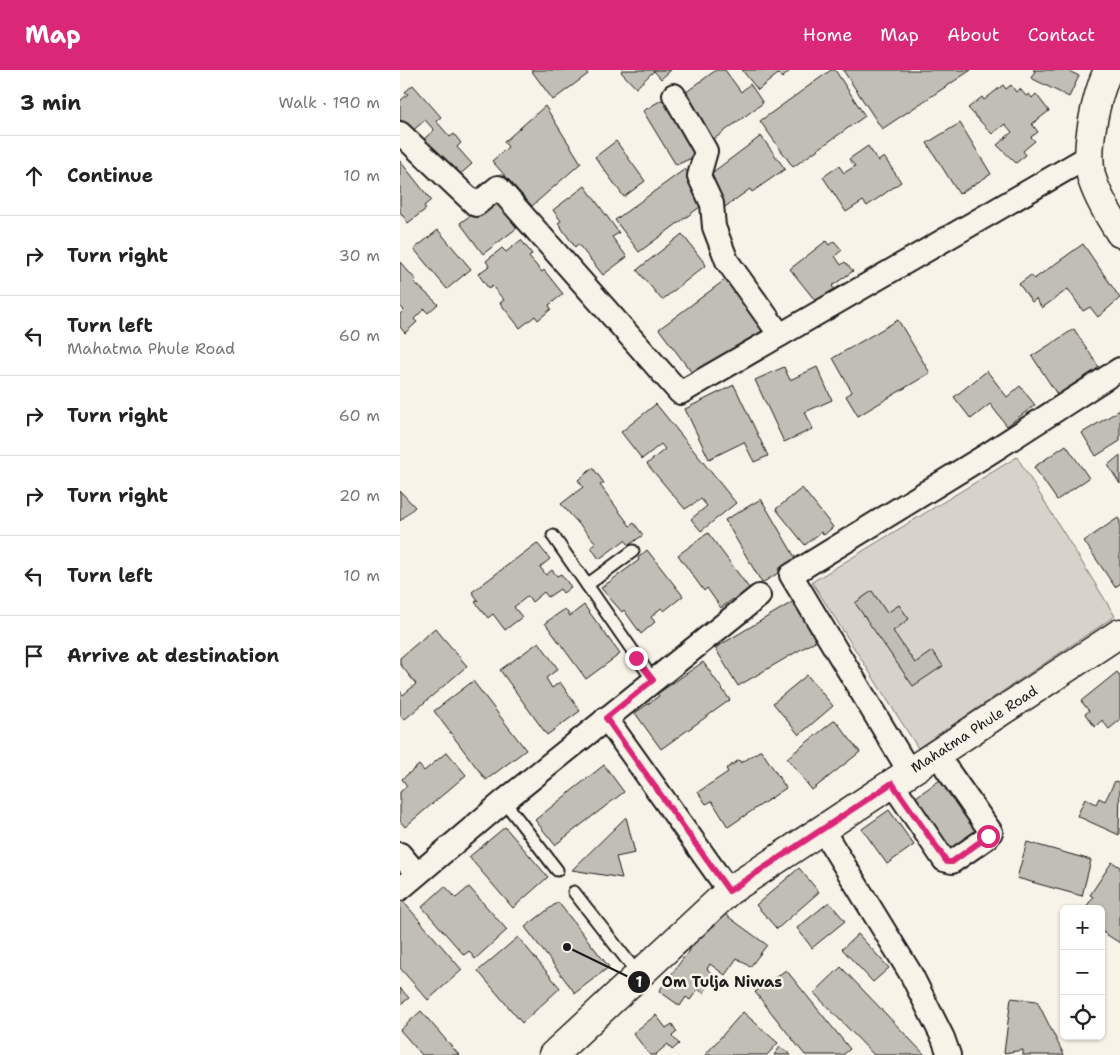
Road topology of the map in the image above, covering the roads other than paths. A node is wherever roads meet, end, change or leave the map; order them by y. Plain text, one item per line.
1 (1108, 70) edge
2 (674, 95) dead end
3 (400, 134) edge
4 (1091, 155) junction
5 (1120, 233) edge
6 (780, 335) junction
7 (1120, 369) edge
8 (553, 536) dead end
9 (633, 551) dead end
10 (587, 585) junction
11 (759, 596) dead end
12 (1118, 637) edge
13 (653, 680) junction
14 (606, 718) junction
15 (946, 768) dead end
16 (900, 777) junction
17 (504, 801) junction
18 (822, 829) junction
19 (400, 854) edge
20 (557, 870) dead end
21 (416, 874) junction
22 (400, 889) edge
23 (729, 891) junction
24 (574, 892) dead end
25 (638, 974) junction
26 (553, 1055) edge
27 (949, 1055) edge

1 - 4 street
2 - 6 street
3 - 6 street
4 - 5 street
4 - 6 street
7 - 16 street
8 - 10 lane
9 - 10 lane
10 - 13 lane
11 - 13 street
12 - 16 street, Mahatma Phule Road
13 - 14 street
14 - 17 street
14 - 23 street
15 - 16 street
16 - 18 street, Mahatma Phule Road
17 - 20 lane
17 - 21 street
18 - 23 street, Mahatma Phule Road
18 - 27 street
19 - 21 street
21 - 22 street
23 - 25 street, Mahatma Phule Road
24 - 25 lane
25 - 26 street, Mahatma Phule Road

